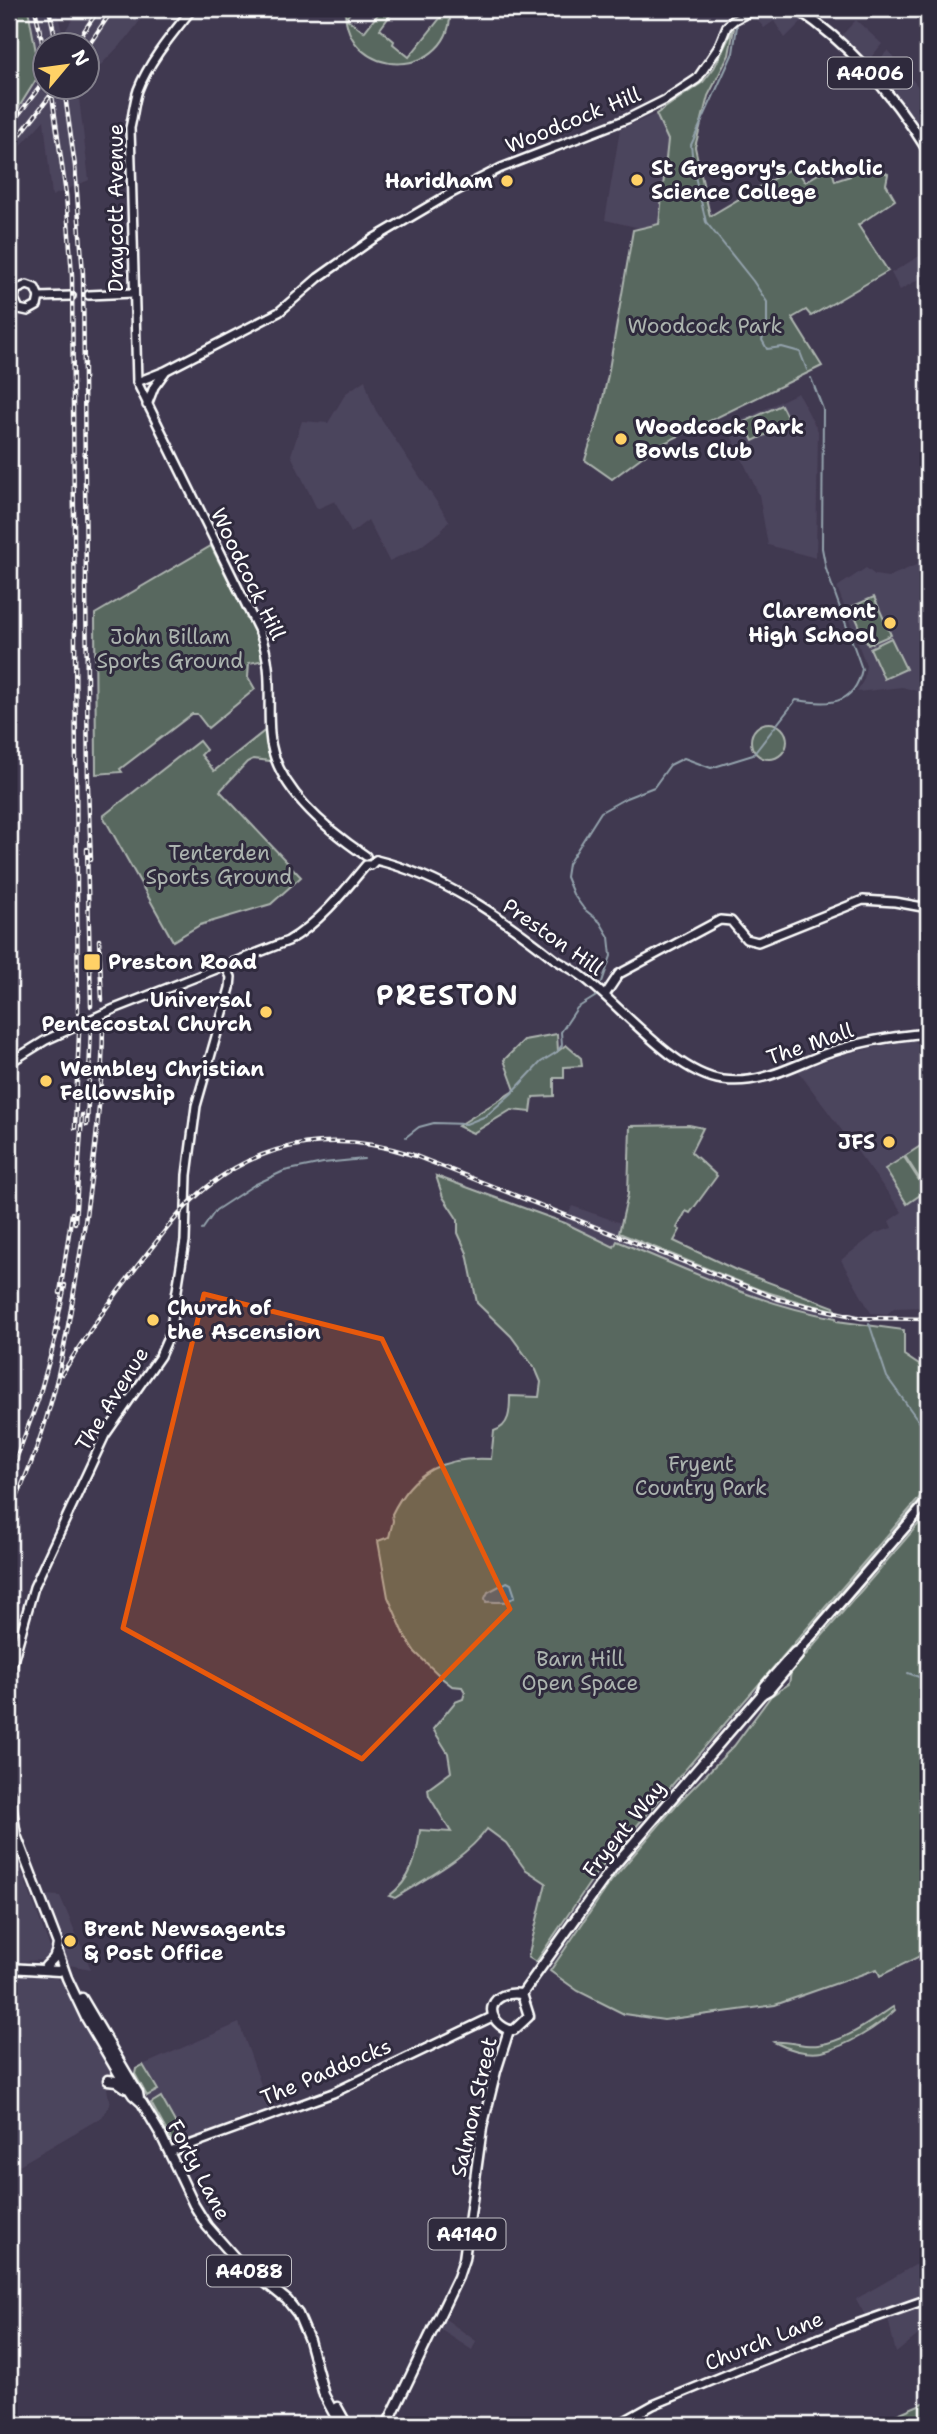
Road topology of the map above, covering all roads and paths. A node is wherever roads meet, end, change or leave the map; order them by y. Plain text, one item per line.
1 (192, 9) edge
2 (755, 9) edge
3 (797, 9) edge
4 (928, 151) edge
5 (133, 293) junction
6 (89, 295) tunnel mouth
7 (71, 296) tunnel mouth
8 (40, 297) junction
9 (11, 299) edge
10 (165, 371) junction
11 (137, 382) junction
12 (147, 405) junction
13 (366, 856) junction
14 (376, 860) junction
15 (366, 865) junction
16 (928, 908) edge
17 (226, 967) junction
18 (605, 995) junction
19 (928, 1033) edge
20 (10, 1062) edge
21 (928, 1501) edge
22 (9, 1676) edge
23 (9, 1791) edge
24 (58, 1947) junction
25 (9, 1968) edge
26 (45, 1968) junction
27 (63, 1968) junction
28 (72, 1988) junction
29 (522, 1994) junction
30 (492, 2017) junction
31 (509, 2030) junction
32 (108, 2080) dead end
33 (129, 2089) junction
34 (139, 2099) junction
35 (170, 2152) junction
36 (928, 2299) edge
37 (323, 2388) junction
38 (340, 2425) edge
39 (347, 2425) edge
40 (387, 2425) edge
41 (617, 2425) edge

1 - 5 street, Draycott Avenue
2 - 10 street, Woodcock Hill
3 - 4 main road, A4006
5 - 6 street
5 - 11 street, Draycott Avenue
7 - 8 street
8 - 9 street
8 - 9 street
10 - 11 street, Woodcock Hill
10 - 12 street
11 - 12 street, Woodcock Hill
12 - 13 street, Woodcock Hill
13 - 14 street
13 - 15 street
14 - 15 street
14 - 18 street, Preston Hill
15 - 17 street
16 - 18 street, Preston Hill
17 - 20 street
17 - 22 street, The Avenue
18 - 19 street, The Mall
21 - 29 main road, Fryent Way
23 - 24 main road
24 - 26 main road
24 - 27 main road
24 - 34 main road
25 - 26 main road
26 - 27 main road
26 - 28 main road
27 - 28 main road
28 - 33 main road
29 - 30 main road
29 - 31 main road
30 - 31 main road
30 - 35 street, The Paddocks
31 - 40 main road, Salmon Street / A4140
32 - 33 main road
33 - 34 main road
34 - 35 main road, Forty Lane / A4088
35 - 37 main road, Forty Lane / A4088
36 - 41 street, Church Lane
37 - 38 main road, Forty Lane / A4088
37 - 39 main road, Forty Lane / A4088

